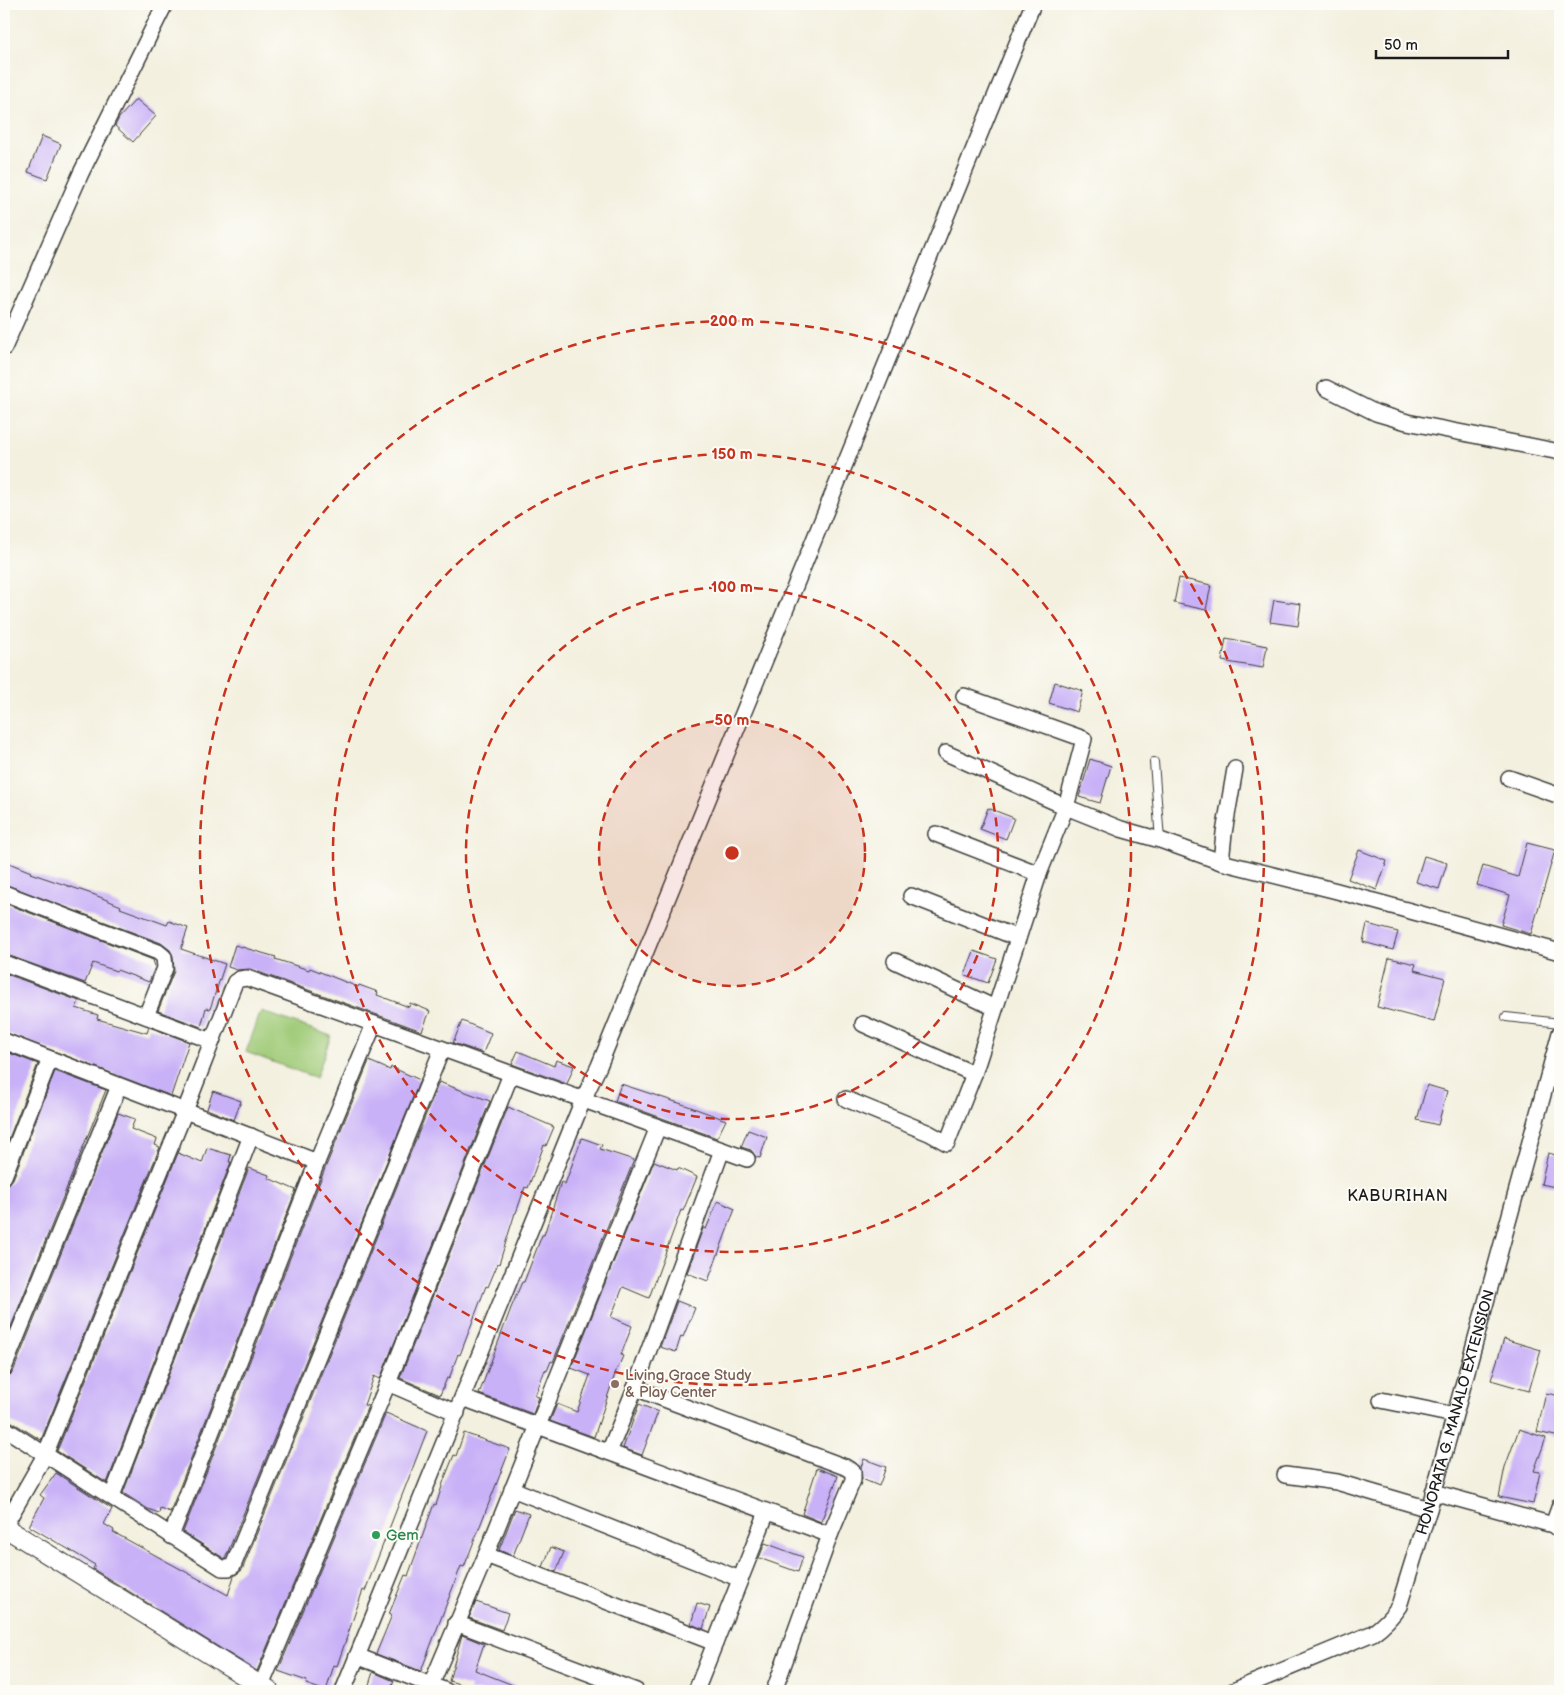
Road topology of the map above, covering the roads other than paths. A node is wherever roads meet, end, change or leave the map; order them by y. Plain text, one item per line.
1 (165, 4) edge
2 (1033, 4) edge
3 (4, 348) edge
4 (1326, 388) dead end
5 (1560, 452) edge
6 (964, 696) dead end
7 (946, 753) dead end
8 (1154, 762) dead end
9 (1235, 769) dead end
10 (1509, 778) dead end
11 (1560, 796) edge
12 (1066, 807) junction
13 (936, 834) dead end
14 (1160, 840) junction
15 (1221, 862) junction
16 (1039, 874) junction
17 (4, 893) edge
18 (911, 896) dead end
19 (1018, 938) junction
20 (1560, 952) edge
21 (895, 962) dead end
22 (4, 964) edge
23 (995, 1008) junction
24 (146, 1016) junction
25 (1506, 1017) dead end
26 (1560, 1023) edge
27 (374, 1024) junction
28 (864, 1024) dead end
29 (1560, 1033) edge
30 (4, 1041) edge
31 (212, 1041) junction
32 (442, 1049) junction
33 (50, 1059) junction
34 (511, 1074) junction
35 (974, 1074) junction
36 (119, 1086) junction
37 (846, 1099) dead end
38 (583, 1100) junction
39 (184, 1111) junction
40 (658, 1127) junction
41 (251, 1136) junction
42 (722, 1150) junction
43 (748, 1159) dead end
44 (317, 1162) junction
45 (4, 1176) edge
46 (4, 1368) edge
47 (388, 1383) junction
48 (635, 1388) junction
49 (463, 1398) junction
50 (1381, 1400) dead end
51 (457, 1413) junction
52 (1454, 1415) junction
53 (536, 1426) junction
54 (4, 1428) edge
55 (609, 1452) junction
56 (45, 1455) junction
57 (1286, 1475) dead end
58 (512, 1489) junction
59 (1434, 1492) junction
60 (112, 1496) junction
61 (1560, 1505) edge
62 (1429, 1509) junction
63 (767, 1512) junction
64 (4, 1527) edge
65 (1557, 1528) edge
66 (830, 1535) junction
67 (171, 1536) junction
68 (486, 1555) junction
69 (740, 1579) junction
70 (456, 1623) junction
71 (715, 1644) junction
72 (357, 1656) junction
73 (430, 1685) junction
74 (265, 1689) edge
75 (343, 1691) edge
76 (446, 1691) edge
77 (636, 1691) edge
78 (696, 1691) edge
79 (774, 1691) edge
80 (1233, 1691) edge

1 - 3 street
2 - 38 street
4 - 5 street
6 - 12 street
7 - 12 street
8 - 14 lane
9 - 15 street
10 - 11 street
12 - 14 street
12 - 16 street
13 - 16 street
14 - 15 street
15 - 20 street
16 - 19 street
17 - 24 street
18 - 19 street
19 - 23 street
21 - 23 street
22 - 24 street
23 - 35 street
24 - 31 street
25 - 26 lane
27 - 31 street
27 - 32 street
27 - 44 street
28 - 35 street
29 - 52 street, HONORATA G. MANALO EXTENSION
30 - 33 street
31 - 39 street
32 - 34 street
32 - 67 street
33 - 36 street
33 - 45 street
34 - 38 street
34 - 47 street
35 - 37 street
36 - 39 street
36 - 46 street
38 - 40 street
38 - 49 street
39 - 41 street
39 - 56 street
40 - 42 street
40 - 53 street
41 - 44 street
41 - 60 street
42 - 43 street
42 - 48 street
44 - 67 street
47 - 51 street
47 - 74 street
48 - 55 street
48 - 66 street
49 - 51 street
49 - 53 street
50 - 52 street
51 - 72 street
52 - 59 street, HONORATA G. MANALO EXTENSION
53 - 55 street
53 - 58 street
54 - 56 street
55 - 63 street
56 - 60 street
56 - 64 street
57 - 62 street
58 - 68 street
58 - 69 street
59 - 62 street, HONORATA G. MANALO EXTENSION
59 - 65 street
60 - 67 street
61 - 65 street
62 - 80 street, HONORATA G. MANALO EXTENSION
63 - 66 street
63 - 69 street
64 - 74 street
66 - 79 street
68 - 70 street
68 - 71 street
69 - 71 street
70 - 73 street
70 - 77 street
71 - 78 street
72 - 73 street
72 - 75 street
73 - 76 street

